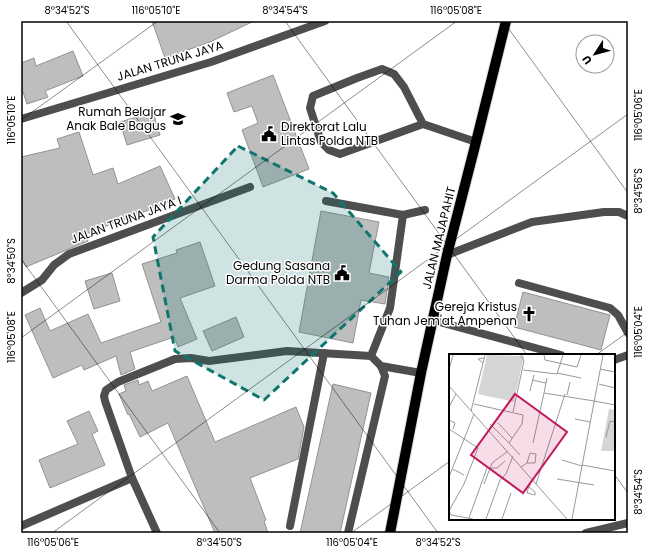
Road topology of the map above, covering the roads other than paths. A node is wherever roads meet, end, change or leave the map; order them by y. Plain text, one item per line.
1 (325, 21) edge
2 (506, 21) edge
3 (21, 119) edge
4 (422, 124) junction
5 (476, 142) junction
6 (250, 187) dead end
7 (326, 201) dead end
8 (425, 210) dead end
9 (403, 215) junction
10 (628, 216) edge
11 (447, 255) junction
12 (518, 283) dead end
13 (21, 293) edge
14 (432, 320) junction
15 (628, 333) edge
16 (324, 353) junction
17 (557, 354) edge
18 (628, 354) edge
19 (372, 356) junction
20 (615, 360) edge
21 (381, 366) junction
22 (421, 373) junction
23 (132, 478) junction
24 (628, 523) edge
25 (21, 526) edge
26 (290, 526) dead end
27 (157, 533) edge
28 (348, 533) edge
29 (390, 533) edge
30 (586, 533) edge

1 - 3 street, JALAN TRUNA JAYA
2 - 5 main road, JALAN MAJAPAHIT
4 - 4 street
4 - 5 street
5 - 11 main road, JALAN MAJAPAHIT
6 - 13 street, JALAN TRUNA JAYA I
7 - 9 street
8 - 9 street
9 - 19 street
10 - 11 street
11 - 14 main road, JALAN MAJAPAHIT
12 - 15 street
14 - 17 street
14 - 22 main road, JALAN MAJAPAHIT
16 - 19 street
16 - 23 street
16 - 26 street
18 - 20 street
19 - 21 street
21 - 22 street
21 - 28 street
22 - 29 main road, JALAN MAJAPAHIT
23 - 25 street
23 - 27 street
24 - 30 street

